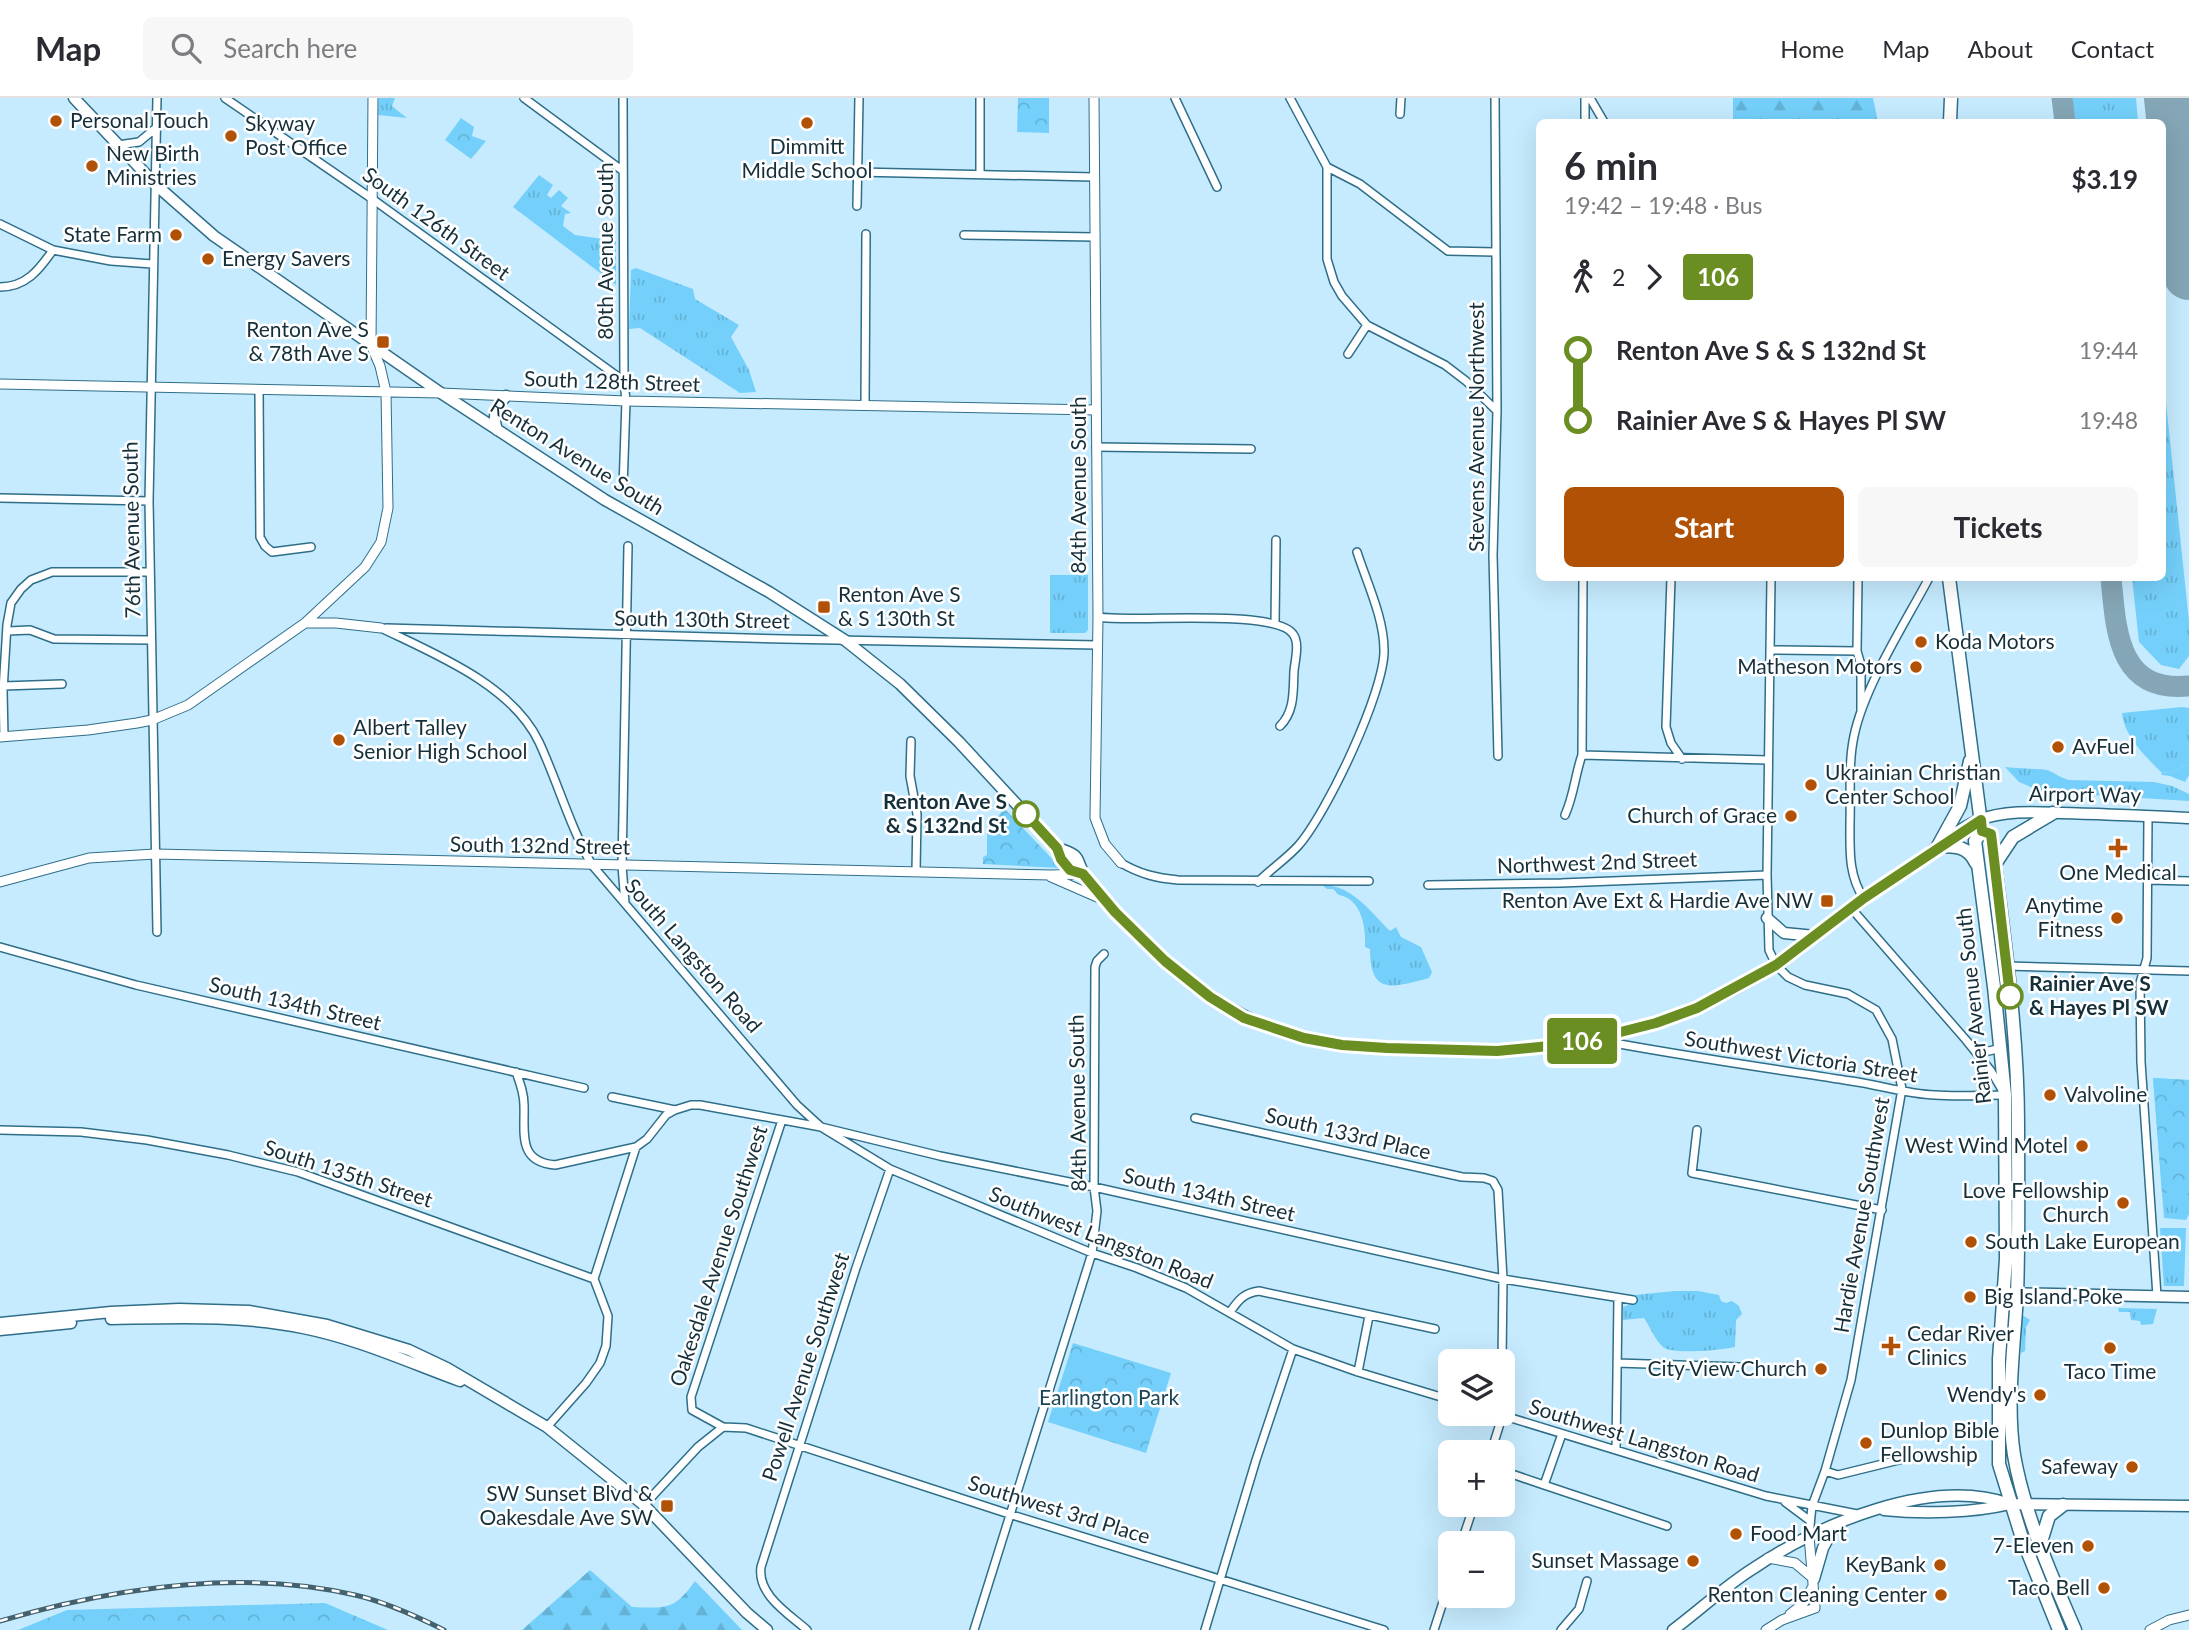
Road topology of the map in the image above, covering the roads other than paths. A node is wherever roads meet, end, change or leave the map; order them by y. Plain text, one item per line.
1 (74, 98) edge
2 (157, 98) edge
3 (225, 98) edge
4 (373, 98) edge
5 (524, 98) edge
6 (623, 98) edge
7 (859, 98) edge
8 (980, 98) edge
9 (1094, 98) edge
10 (1175, 98) edge
11 (1290, 98) edge
12 (1401, 98) edge
13 (1495, 98) edge
14 (1588, 98) edge
15 (1951, 98) edge
16 (1400, 114) dead end
17 (1585, 119) edge
18 (1602, 119) edge
19 (1950, 119) edge
20 (156, 127) junction
21 (118, 145) junction
22 (1327, 167) junction
23 (623, 171) junction
24 (858, 172) junction
25 (980, 174) junction
26 (1094, 177) junction
27 (156, 185) junction
28 (1217, 187) dead end
29 (371, 198) junction
30 (857, 206) dead end
31 (0, 224) edge
32 (866, 234) dead end
33 (964, 235) dead end
34 (1095, 237) junction
35 (53, 250) junction
36 (1495, 252) junction
37 (152, 264) junction
38 (0, 287) edge
39 (1367, 325) junction
40 (371, 345) junction
41 (1348, 354) dead end
42 (624, 381) junction
43 (0, 384) edge
44 (149, 386) junction
45 (259, 389) junction
46 (386, 392) junction
47 (441, 393) junction
48 (506, 396) junction
49 (626, 401) junction
50 (865, 406) junction
51 (1096, 410) junction
52 (1497, 411) junction
53 (497, 430) junction
54 (1096, 447) junction
55 (1251, 449) dead end
56 (622, 488) dead end
57 (0, 498) edge
58 (149, 501) junction
59 (1276, 540) dead end
60 (628, 546) dead end
61 (311, 547) dead end
62 (1357, 552) dead end
63 (150, 572) junction
64 (1583, 581) edge
65 (1671, 581) edge
66 (1771, 581) edge
67 (1858, 581) edge
68 (1927, 581) edge
69 (1949, 581) edge
70 (1098, 617) junction
71 (305, 623) junction
72 (1275, 624) junction
73 (382, 628) junction
74 (8, 631) junction
75 (627, 635) junction
76 (151, 640) junction
77 (846, 641) junction
78 (1097, 645) junction
79 (1770, 650) junction
80 (1857, 651) junction
81 (62, 684) dead end
82 (3, 686) junction
83 (1861, 711) junction
84 (152, 720) junction
85 (1280, 726) dead end
86 (2, 737) edge
87 (911, 741) dead end
88 (1972, 754) junction
89 (1582, 755) junction
90 (1498, 756) dead end
91 (1682, 759) junction
92 (1768, 760) junction
93 (2053, 813) junction
94 (1565, 815) dead end
95 (2148, 816) junction
96 (2189, 818) edge
97 (1981, 825) junction
98 (1938, 846) junction
99 (155, 854) junction
100 (1121, 863) joint
101 (592, 865) junction
102 (1995, 865) junction
103 (622, 866) junction
104 (1978, 867) junction
105 (916, 872) junction
106 (1083, 874) junction
107 (1046, 875) junction
108 (1767, 875) junction
109 (2148, 880) junction
110 (1369, 881) dead end
111 (2189, 881) edge
112 (0, 882) edge
113 (1258, 882) junction
114 (1428, 885) dead end
115 (1864, 898) junction
116 (1107, 902) junction
117 (625, 904) junction
118 (1851, 908) junction
119 (1768, 918) junction
120 (157, 932) dead end
121 (1815, 936) junction
122 (0, 947) edge
123 (1104, 954) dead end
124 (1776, 965) junction
125 (2006, 966) junction
126 (2141, 970) junction
127 (2189, 971) edge
128 (1593, 1039) junction
129 (1972, 1047) junction
130 (2001, 1048) junction
131 (516, 1072) junction
132 (584, 1088) dead end
133 (1902, 1089) junction
134 (2004, 1095) junction
135 (612, 1097) dead end
136 (675, 1110) junction
137 (1195, 1118) dead end
138 (782, 1120) junction
139 (821, 1127) junction
140 (0, 1130) edge
141 (1697, 1130) dead end
142 (636, 1147) junction
143 (890, 1169) junction
144 (1094, 1187) junction
145 (1882, 1210) junction
146 (1092, 1253) junction
147 (594, 1279) junction
148 (1503, 1279) junction
149 (2010, 1293) junction
150 (2157, 1296) junction
151 (2189, 1297) edge
152 (1618, 1298) junction
153 (1633, 1300) dead end
154 (1230, 1312) junction
155 (1369, 1316) junction
156 (0, 1323) edge
157 (1435, 1329) dead end
158 (0, 1330) edge
159 (1293, 1349) junction
160 (1502, 1349) edge
161 (1617, 1363) junction
162 (1740, 1367) dead end
163 (1358, 1372) junction
164 (479, 1388) junction
165 (1438, 1396) edge
166 (1515, 1419) edge
167 (547, 1427) junction
168 (723, 1427) junction
169 (1562, 1434) junction
170 (799, 1446) junction
171 (1616, 1450) junction
172 (1908, 1458) dead end
173 (1825, 1471) junction
174 (1515, 1475) edge
175 (1545, 1485) junction
176 (1781, 1500) junction
177 (2010, 1504) junction
178 (2027, 1504) junction
179 (644, 1505) junction
180 (2063, 1505) junction
181 (1812, 1506) junction
182 (2189, 1506) edge
183 (1009, 1514) junction
184 (1859, 1514) junction
185 (1809, 1520) junction
186 (1836, 1524) junction
187 (1667, 1526) dead end
188 (1810, 1536) junction
189 (2041, 1545) junction
190 (1768, 1558) junction
191 (1221, 1578) junction
192 (1814, 1579) junction
193 (1587, 1581) dead end
194 (1441, 1608) edge
195 (2189, 1615) edge
196 (1782, 1620) junction
197 (1678, 1628) edge
198 (767, 1630) edge
199 (807, 1630) edge
200 (974, 1630) edge
201 (1205, 1630) edge
202 (1384, 1630) edge
203 (1434, 1630) edge
204 (1561, 1630) edge
205 (1766, 1630) edge
206 (2059, 1630) edge
207 (2075, 1630) edge
208 (2150, 1630) edge

1 - 21 main road, Renton Avenue South
2 - 20 street, 76th Avenue South
3 - 29 street, South 126th Street
4 - 29 street
5 - 23 street
6 - 23 street, 80th Avenue South
7 - 24 street
8 - 25 street
9 - 26 street, 84th Avenue South
10 - 28 street
11 - 22 street
12 - 16 street
13 - 36 street, Stevens Avenue Northwest
14 - 17 street
14 - 18 street
15 - 19 main road
20 - 21 street
20 - 27 street, 76th Avenue South
21 - 27 main road, Renton Avenue South
22 - 36 street
22 - 39 street
23 - 42 street, 80th Avenue South
24 - 25 street
24 - 30 street
25 - 26 street
26 - 34 street, 84th Avenue South
27 - 37 street, 76th Avenue South
27 - 40 main road, Renton Avenue South
29 - 40 street
29 - 42 street, South 126th Street
31 - 35 street
32 - 50 street
33 - 34 street
34 - 51 street, 84th Avenue South
35 - 37 street
35 - 38 street
36 - 52 street, Stevens Avenue Northwest
37 - 44 street, 76th Avenue South
39 - 41 street
39 - 52 street
40 - 46 street
40 - 47 main road, Renton Avenue South
42 - 49 street, 80th Avenue South
43 - 44 street, South 128th Street
44 - 45 street, South 128th Street
44 - 58 street, 76th Avenue South
45 - 46 street, South 128th Street
45 - 61 street
46 - 47 street, South 128th Street
46 - 71 street
47 - 48 street, South 128th Street
47 - 53 main road, Renton Avenue South
48 - 49 street, South 128th Street
48 - 53 main road
49 - 50 street, South 128th Street
49 - 56 street, 80th Avenue South
50 - 51 street, South 128th Street
51 - 54 street, 84th Avenue South
52 - 90 street, Stevens Avenue Northwest
53 - 77 main road, Renton Avenue South
54 - 55 street
54 - 70 street, 84th Avenue South
57 - 58 street
58 - 63 street, 76th Avenue South
59 - 72 street
60 - 75 street
62 - 113 street
63 - 74 street
63 - 76 street, 76th Avenue South
64 - 89 street
65 - 91 street
66 - 79 street
67 - 80 street
68 - 83 street
69 - 88 main road
70 - 72 street
70 - 78 street, 84th Avenue South
71 - 73 street, South 130th Street
71 - 84 street
72 - 85 street
73 - 75 street, South 130th Street
73 - 101 street, South Langston Road
74 - 76 street
74 - 82 street
75 - 77 street, South 130th Street
75 - 103 street
76 - 84 street, 76th Avenue South
77 - 78 street, South 130th Street
77 - 106 main road, Renton Avenue South
78 - 100 street, 84th Avenue South
79 - 80 street
79 - 92 street
80 - 83 street
81 - 82 street
82 - 86 street
83 - 115 street
84 - 86 street
84 - 99 street, 76th Avenue South
87 - 105 street
88 - 97 main road
88 - 98 main road
89 - 91 street
89 - 94 street
91 - 92 street
92 - 108 street
93 - 95 main road, Airport Way
93 - 97 main road, Airport Way
93 - 102 main road
95 - 96 main road, Airport Way
95 - 109 street
97 - 98 main road, Renton Avenue South
97 - 102 main road, Rainier Avenue South
97 - 104 main road, Rainier Avenue South
98 - 104 main road
98 - 115 main road, Renton Avenue South
99 - 101 street, South 132nd Street
99 - 112 street, South 132nd Street
99 - 120 street, 76th Avenue South
100 - 113 street
101 - 103 street, South 132nd Street
101 - 117 street, South Langston Road
102 - 125 main road, Rainier Avenue South
103 - 105 street, South 132nd Street
103 - 117 street
104 - 130 main road, Rainier Avenue South
105 - 107 street, South 132nd Street
106 - 107 street, South 132nd Street
106 - 116 main road, Renton Avenue South
107 - 116 street
108 - 114 street, Northwest 2nd Street
108 - 119 street
109 - 111 street
109 - 126 street
110 - 113 street
115 - 118 main road, Renton Avenue South
116 - 128 main road, Renton Avenue South
117 - 139 street, South Langston Road
118 - 121 main road, Renton Avenue South
118 - 129 street
119 - 121 main road
119 - 124 street
121 - 124 main road, Renton Avenue South
122 - 131 street, South 134th Street
123 - 144 street, 84th Avenue South
124 - 128 main road, Renton Avenue South
124 - 133 street, Hardie Avenue Southwest
125 - 126 street
125 - 149 main road, Rainier Avenue South
126 - 127 street
126 - 150 street
128 - 133 street, Southwest Victoria Street
129 - 130 street
129 - 134 street
130 - 134 main road, Rainier Avenue South
131 - 132 street, South 134th Street
131 - 142 street
133 - 134 street, Southwest Victoria Street
133 - 145 street, Hardie Avenue Southwest
134 - 149 main road, Rainier Avenue South
135 - 136 street, South 134th Street
136 - 138 street, South 134th Street
136 - 142 street
137 - 148 street, South 133rd Place
138 - 139 street, South 134th Street
138 - 168 street, Oakesdale Avenue Southwest
139 - 143 street, Southwest Langston Road
139 - 144 street, South 134th Street
140 - 147 street, South 135th Street
141 - 145 street
142 - 147 street
143 - 146 street, Southwest Langston Road
143 - 170 street, Powell Avenue Southwest
144 - 146 street, 84th Avenue South
144 - 148 street, South 134th Street
145 - 173 street, Hardie Avenue Southwest
146 - 154 street, Southwest Langston Road
146 - 183 street, 84th Avenue South
147 - 167 street
148 - 152 street, South 134th Street
148 - 160 street
149 - 150 main road
149 - 177 main road, Rainier Avenue South
149 - 178 main road, Rainier Avenue South
150 - 151 main road
152 - 153 street, South 134th Street
152 - 161 street
154 - 155 street
154 - 159 street, Southwest Langston Road
155 - 157 street
155 - 163 street
156 - 164 main road
158 - 164 main road
159 - 163 street, Southwest Langston Road
159 - 191 street
161 - 162 street
161 - 171 street
163 - 165 street, Southwest Langston Road
164 - 167 main road
166 - 169 street, Southwest Langston Road
167 - 179 main road
168 - 170 street, Southwest 3rd Place
168 - 179 street
169 - 171 street, Southwest Langston Road
169 - 175 street
170 - 183 street, Southwest 3rd Place
170 - 199 street, Powell Avenue Southwest
171 - 176 street, Southwest Langston Road
172 - 173 street
173 - 181 street, Hardie Avenue Southwest
174 - 175 street
175 - 187 street
176 - 181 street, Southwest Langston Road
176 - 185 street, Southwest Langston Road
177 - 178 main road
177 - 184 main road
177 - 206 main road, Rainier Avenue South
178 - 180 main road
178 - 189 main road, Rainier Avenue South
179 - 198 main road
180 - 182 main road
180 - 189 main road
181 - 184 street, Southwest Langston Road
181 - 185 street, Hardie Avenue Southwest
183 - 191 street, Southwest 3rd Place
183 - 200 street, 84th Avenue South
184 - 186 main road
185 - 188 street, Hardie Avenue Southwest
186 - 188 main road
186 - 192 main road
188 - 190 main road
188 - 192 street, Hardie Avenue Southwest
189 - 207 main road, Rainier Avenue South
190 - 192 street
190 - 197 main road
191 - 201 street
191 - 202 street, Southwest 3rd Place
192 - 196 street, Hardie Avenue Southwest
192 - 196 street, Hardie Avenue Southwest
193 - 204 street
194 - 203 street
195 - 208 street
196 - 205 street, Hardie Avenue Southwest

